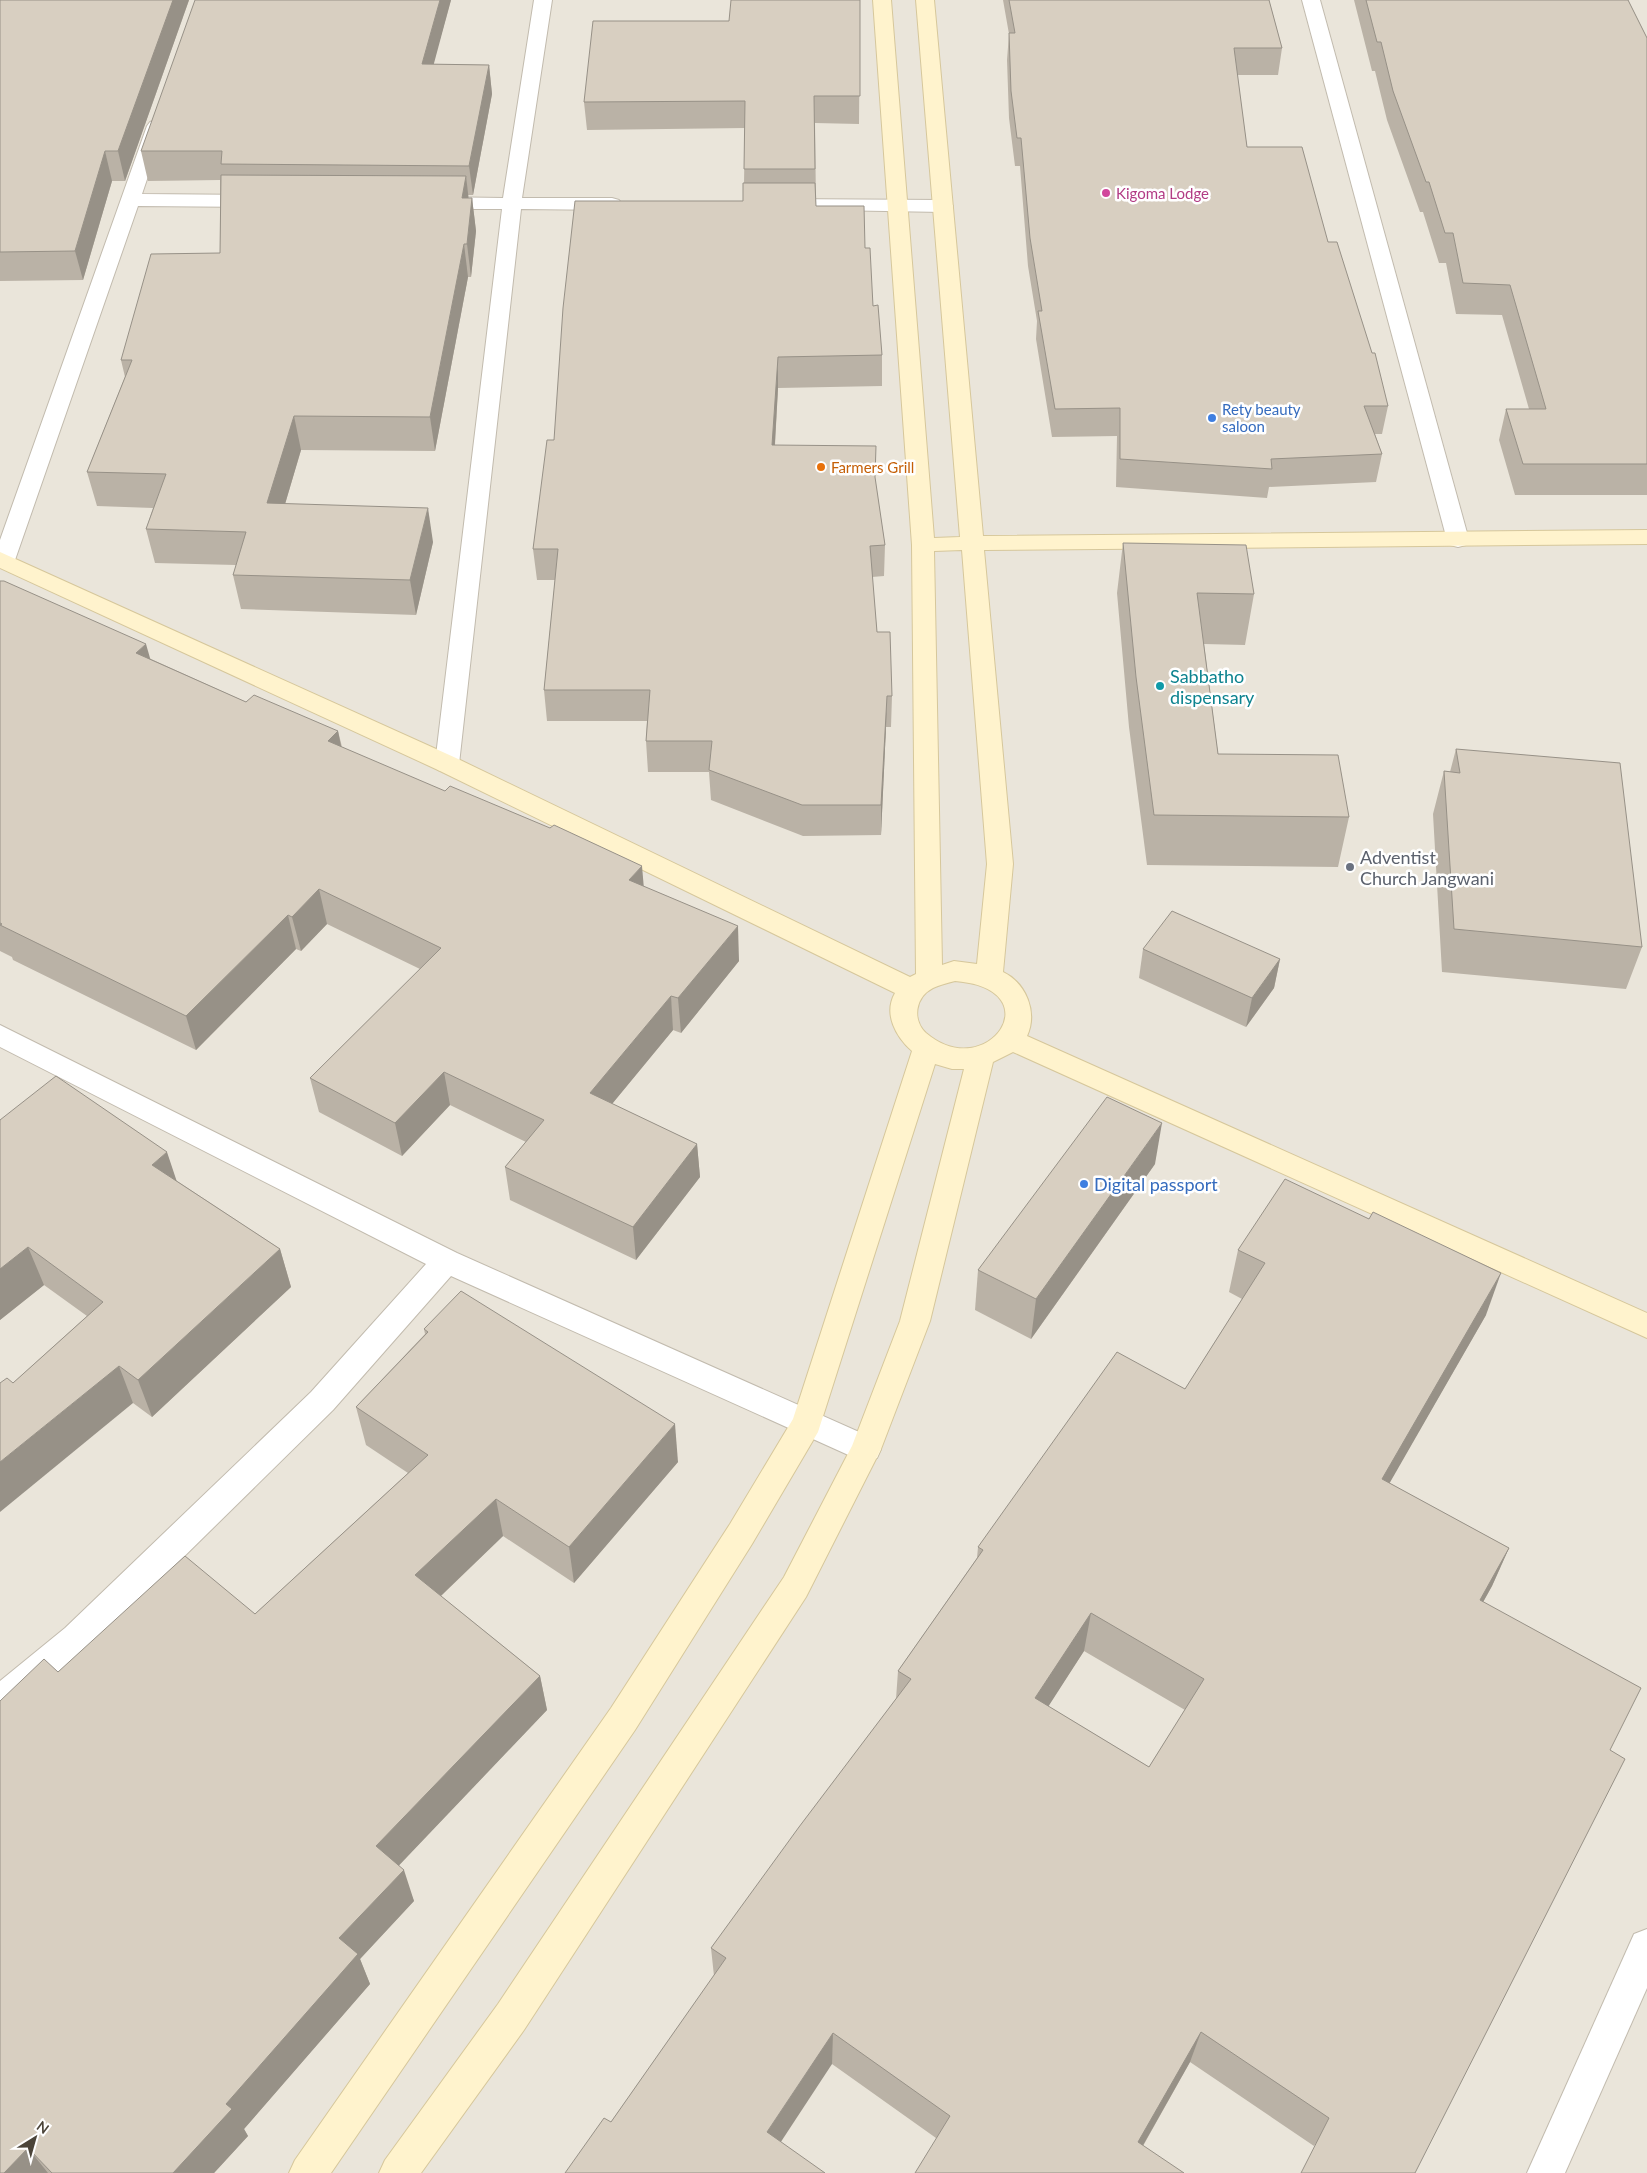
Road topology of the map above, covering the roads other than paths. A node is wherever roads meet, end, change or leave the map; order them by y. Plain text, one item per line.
1 (543, 0) edge
2 (882, 0) edge
3 (925, 0) edge
4 (1311, 0) edge
5 (162, 109) edge
6 (130, 200) junction
7 (277, 202) edge
8 (414, 203) edge
9 (512, 203) junction
10 (631, 204) edge
11 (760, 205) edge
12 (898, 206) junction
13 (944, 206) junction
14 (1647, 537) edge
15 (1458, 540) junction
16 (973, 542) junction
17 (923, 545) junction
18 (2, 559) edge
19 (447, 764) junction
20 (989, 976) junction
21 (920, 983) junction
22 (0, 1035) edge
23 (1011, 1040) junction
24 (926, 1050) junction
25 (981, 1057) junction
26 (446, 1261) junction
27 (1647, 1326) edge
28 (807, 1423) junction
29 (866, 1449) junction
30 (0, 1702) edge
31 (1647, 1946) edge
32 (308, 2173) edge
33 (398, 2173) edge
34 (1546, 2173) edge

1 - 9 street
2 - 12 street
3 - 13 street
4 - 15 street
5 - 6 street
6 - 7 street
6 - 18 street
8 - 9 street
9 - 10 street
9 - 19 street
11 - 12 street
12 - 13 street
12 - 17 street
13 - 16 street
14 - 15 street
15 - 16 street
16 - 17 street
16 - 20 street
17 - 21 street
18 - 19 street
19 - 21 street
20 - 21 street
20 - 23 street
21 - 24 street
22 - 26 street
23 - 25 street
23 - 27 street
24 - 25 street
24 - 28 street
25 - 29 street
26 - 28 street
26 - 30 street
28 - 29 street
28 - 32 street
29 - 33 street
31 - 34 street

